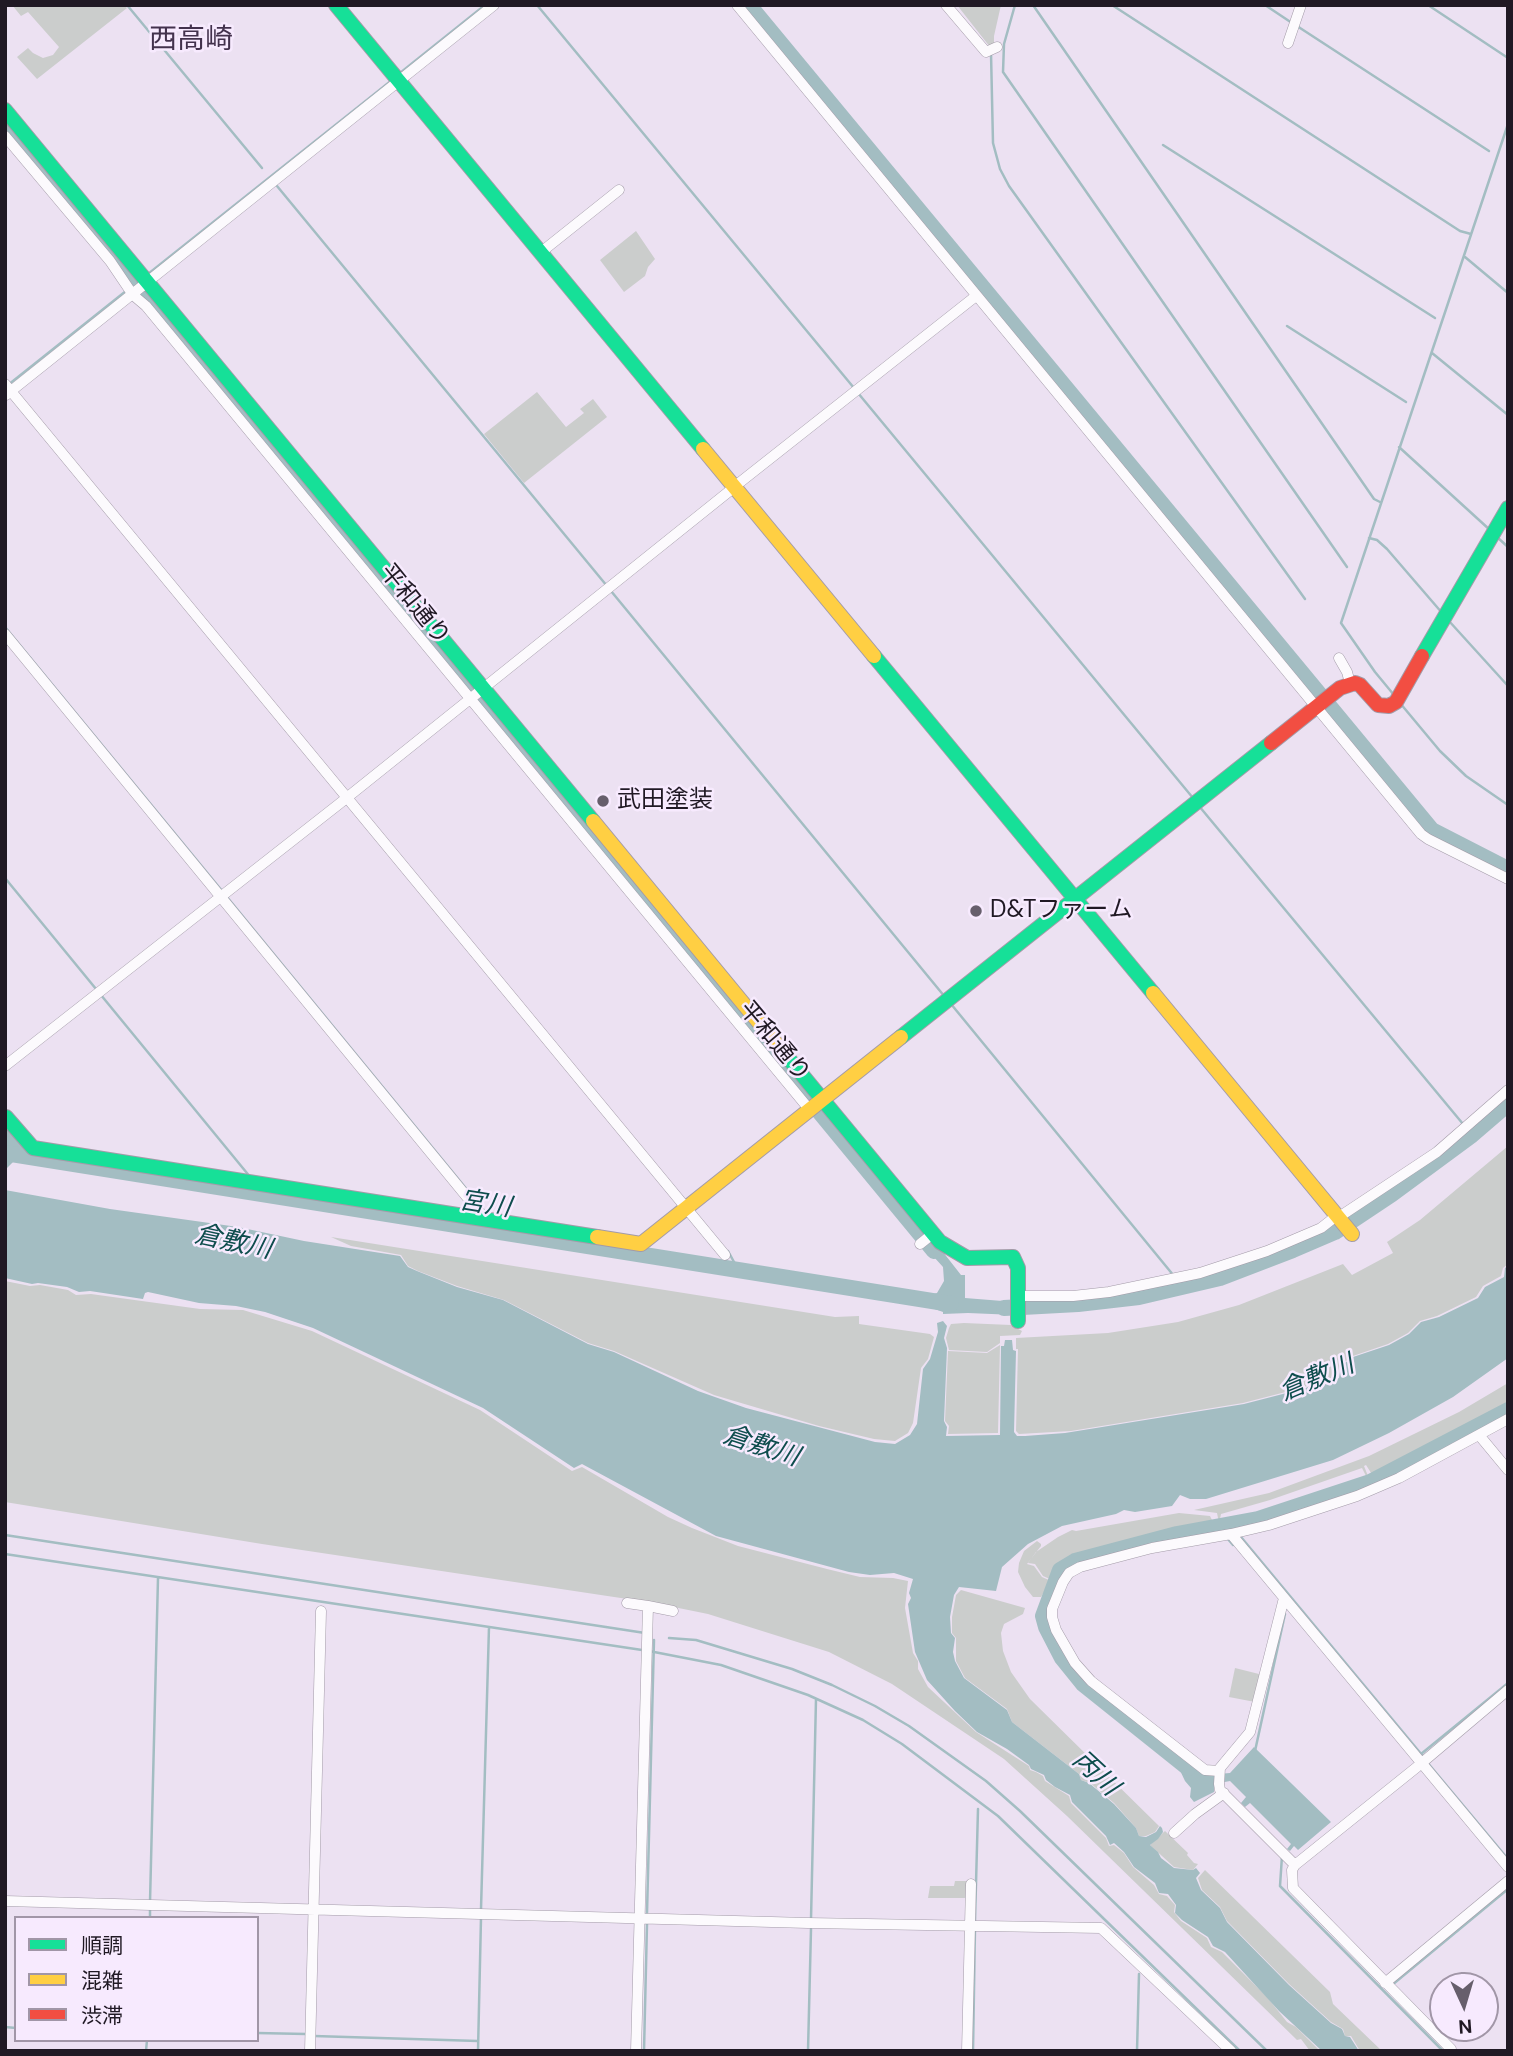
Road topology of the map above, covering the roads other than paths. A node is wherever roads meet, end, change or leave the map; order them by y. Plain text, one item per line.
1 (336, 5) edge
2 (495, 5) edge
3 (737, 5) edge
4 (946, 5) edge
5 (1301, 5) edge
6 (1288, 43) dead end
7 (992, 49) dead end
8 (396, 79) junction
9 (5, 110) edge
10 (5, 136) edge
11 (620, 190) dead end
12 (540, 253) junction
13 (146, 280) junction
14 (131, 291) junction
15 (976, 296) junction
16 (7, 390) edge
17 (731, 490) junction
18 (1508, 508) edge
19 (5, 634) edge
20 (1339, 658) dead end
21 (1350, 683) junction
22 (475, 693) junction
23 (1321, 703) junction
24 (349, 795) junction
25 (1508, 879) edge
26 (222, 895) junction
27 (1071, 901) junction
28 (5, 1066) edge
29 (1508, 1090) edge
30 (816, 1104) junction
31 (6, 1117) edge
32 (689, 1206) junction
33 (1337, 1217) junction
34 (488, 1220) junction
35 (1351, 1233) dead end
36 (725, 1255) dead end
37 (1018, 1309) joint
38 (1508, 1419) edge
39 (1479, 1436) junction
40 (1508, 1469) edge
41 (1231, 1534) junction
42 (1284, 1598) junction
43 (627, 1603) dead end
44 (648, 1606) junction
45 (321, 1611) dead end
46 (673, 1611) dead end
47 (1508, 1689) edge
48 (1421, 1762) junction
49 (1220, 1780) junction
50 (1174, 1833) dead end
51 (1295, 1865) junction
52 (1508, 1867) edge
53 (1508, 1881) edge
54 (971, 1884) dead end
55 (5, 1901) edge
56 (313, 1910) junction
57 (639, 1918) junction
58 (974, 1926) junction
59 (1388, 1985) junction
60 (1451, 2049) edge
61 (310, 2051) edge
62 (636, 2051) edge
63 (967, 2051) edge
64 (1231, 2051) edge

1 - 8 street
2 - 8 street
3 - 15 street
4 - 7 street
5 - 6 street
8 - 12 street
8 - 13 street
9 - 13 street, 平和通り
10 - 14 street
11 - 12 street
12 - 17 street
13 - 14 street
13 - 22 street, 平和通り
14 - 16 street
14 - 22 street
15 - 17 street
15 - 23 street
16 - 24 street
17 - 22 street
17 - 27 street
18 - 21 street
19 - 26 street
20 - 21 street
21 - 23 street
22 - 24 street
22 - 30 street, 平和通り
23 - 25 street
23 - 27 street
24 - 26 street
24 - 32 street
26 - 28 street
26 - 34 street
27 - 30 street
27 - 33 street
29 - 33 street
30 - 32 street
30 - 37 street, 平和通り
31 - 34 street
32 - 34 street
32 - 36 street
33 - 35 street
33 - 37 street
38 - 39 street
39 - 40 street
39 - 41 street
41 - 42 street
41 - 49 street
42 - 48 street
42 - 49 street
43 - 44 street
44 - 46 street
44 - 57 street
45 - 56 street
47 - 48 street
48 - 51 street
48 - 52 street
49 - 50 street
49 - 51 street
51 - 59 street
53 - 59 street
54 - 58 street
55 - 56 street
56 - 57 street
56 - 61 street
57 - 58 street
57 - 62 street
58 - 63 street
58 - 64 street
59 - 60 street

